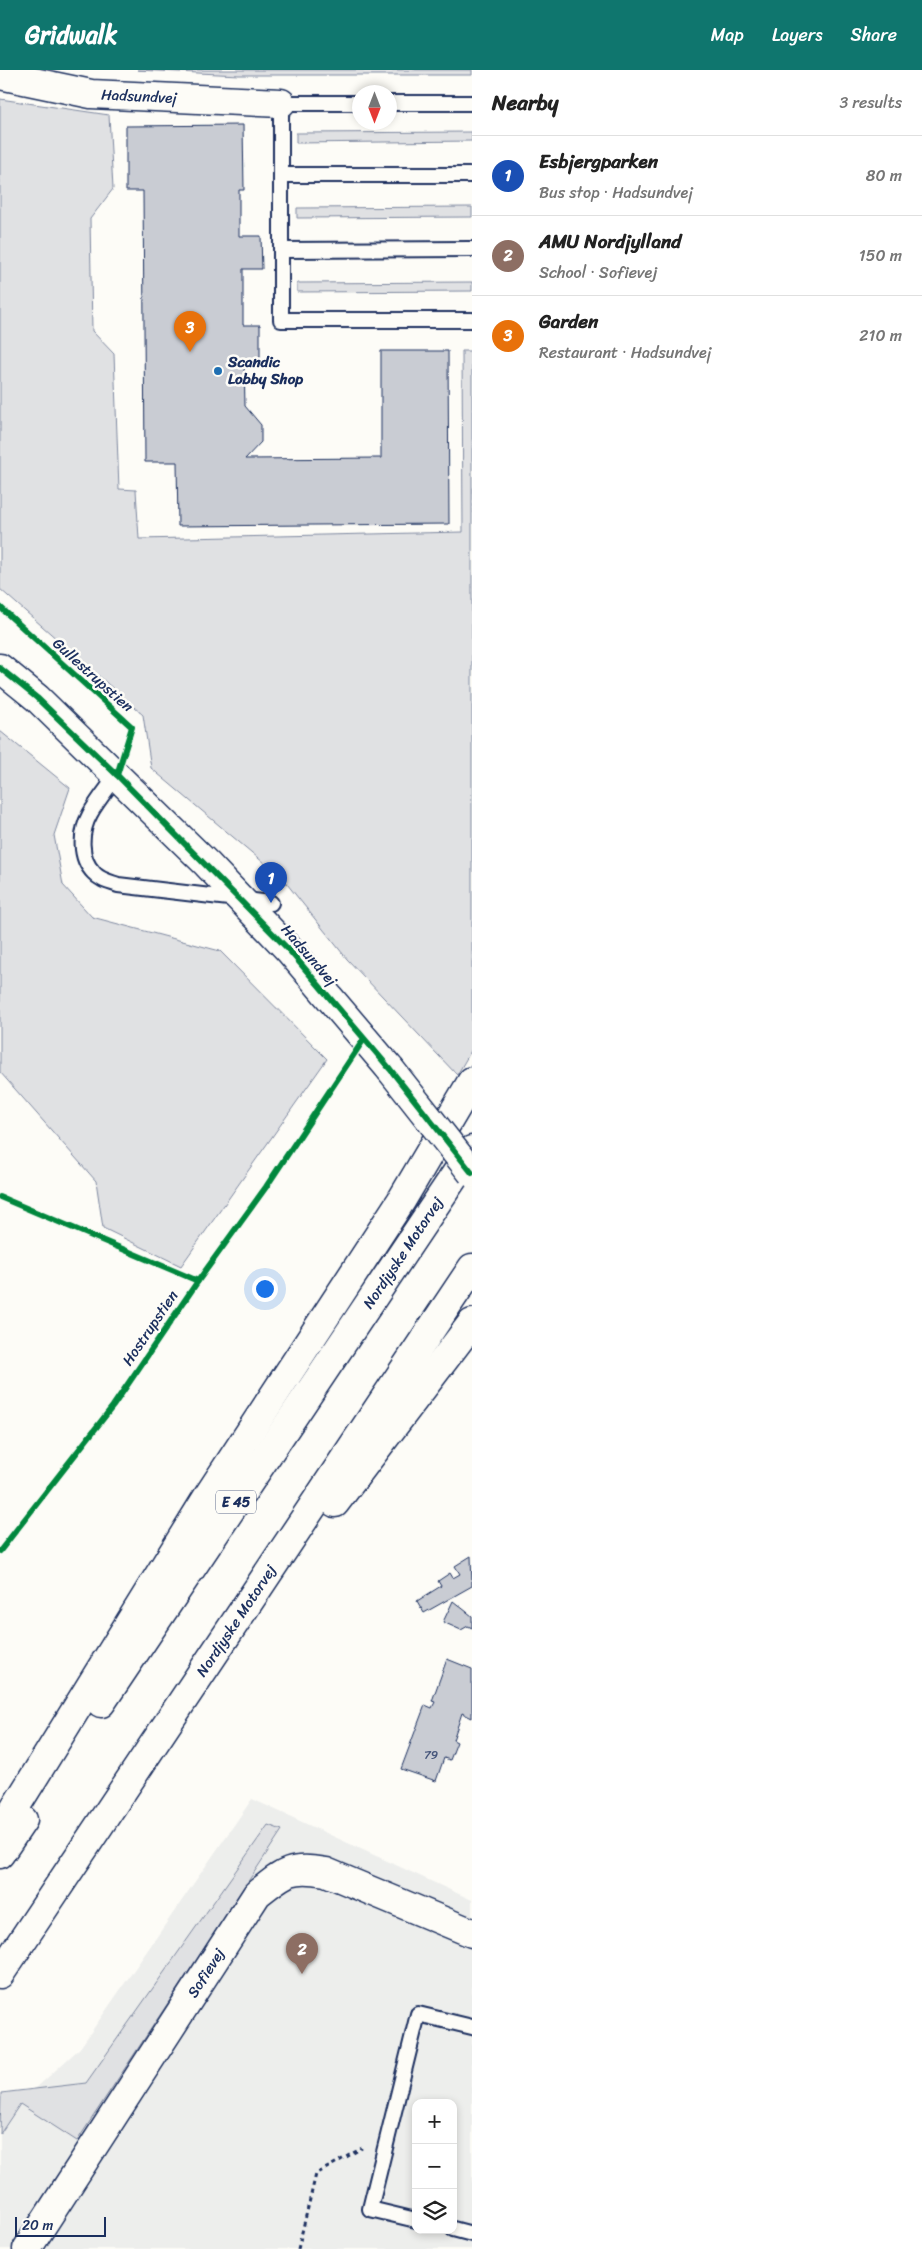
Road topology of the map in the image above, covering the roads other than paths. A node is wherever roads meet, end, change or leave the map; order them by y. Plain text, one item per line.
1 (0, 75) edge
2 (281, 103) junction
3 (352, 103) edge
4 (397, 103) edge
5 (472, 103) edge
6 (281, 175) junction
7 (472, 175) edge
8 (472, 249) edge
9 (281, 250) junction
10 (472, 320) edge
11 (0, 668) edge
12 (117, 775) junction
13 (271, 903) dead end
14 (472, 1081) edge
15 (472, 1150) edge
16 (472, 1173) edge
17 (472, 1268) edge
18 (472, 1323) edge
19 (162, 1729) junction
20 (0, 1832) edge
21 (0, 1854) edge
22 (472, 1933) edge
23 (0, 1974) edge
24 (472, 2027) edge
25 (412, 2219) edge
26 (457, 2230) edge
27 (472, 2234) edge
28 (27, 2249) edge

1 - 2 main road, Hadsundvej
2 - 3 lane
2 - 6 lane
4 - 5 lane
6 - 7 lane
6 - 9 lane
8 - 9 lane
9 - 10 lane
11 - 12 main road, Hadsundvej
12 - 13 lane
12 - 16 main road, Hadsundvej, bridge
14 - 20 main road
15 - 21 main road, Nordjyske Motorvej / E 45
17 - 19 main road, Nordjyske Motorvej
18 - 19 main road
19 - 23 main road, Nordjyske Motorvej
22 - 28 main road, Sofievej
24 - 25 lane
26 - 27 lane

